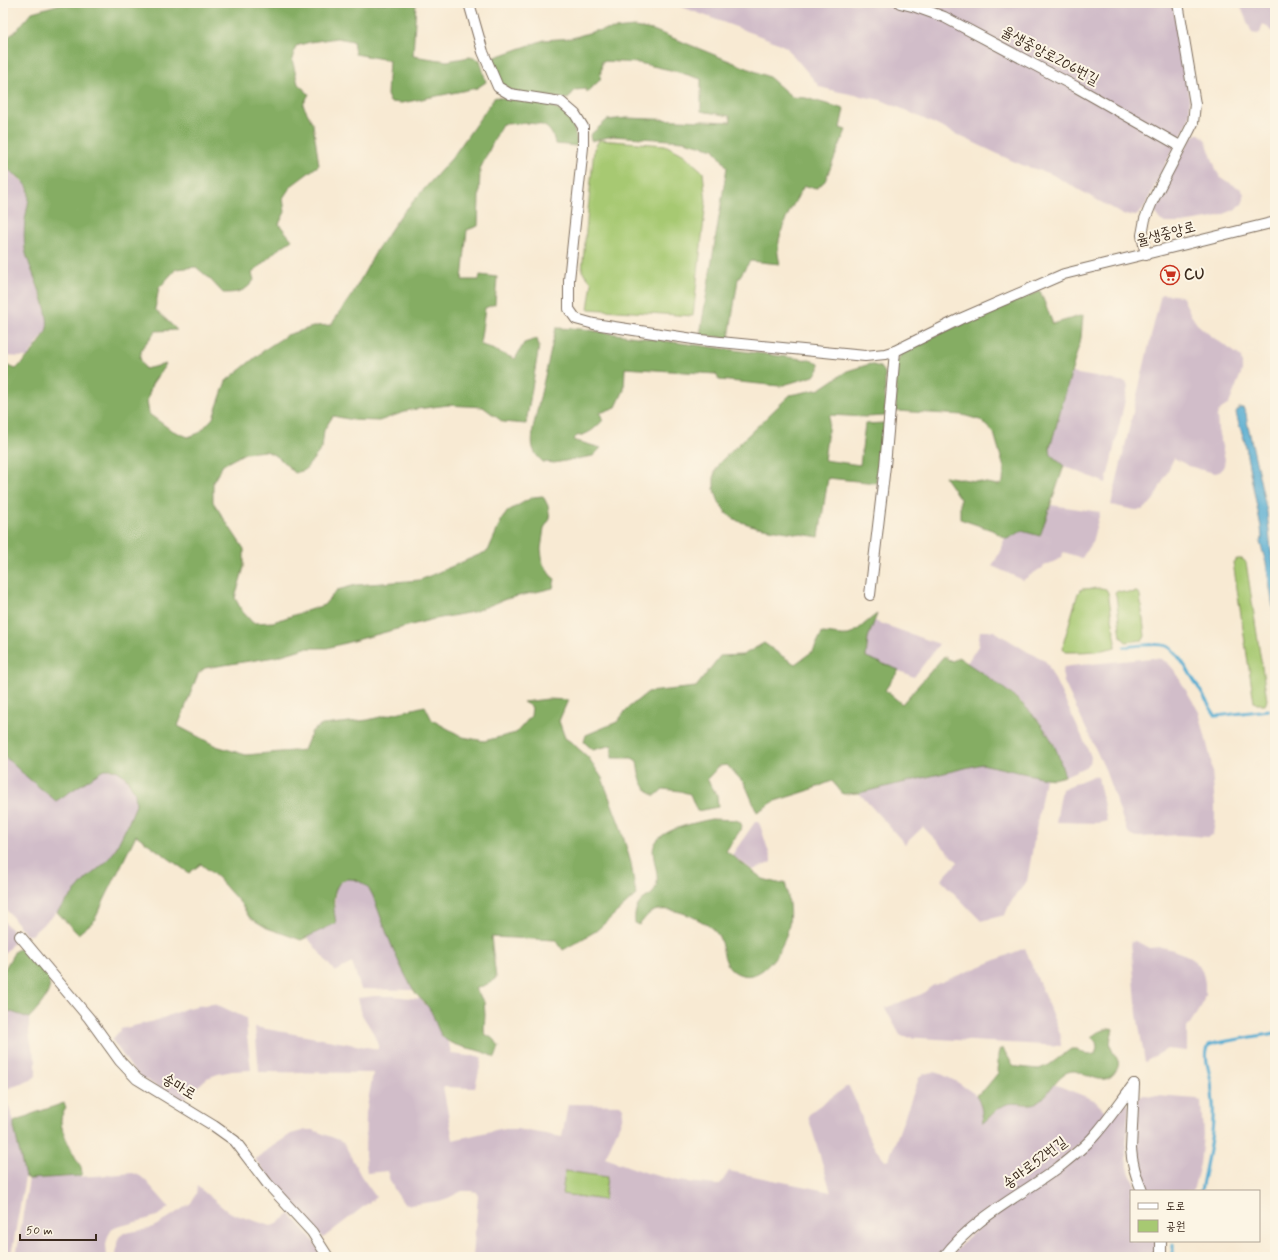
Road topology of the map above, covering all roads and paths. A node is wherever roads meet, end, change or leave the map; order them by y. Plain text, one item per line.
1 (469, 3) edge
2 (900, 3) edge
3 (1178, 3) edge
4 (1180, 146) junction
5 (1275, 222) edge
6 (1146, 255) junction
7 (895, 351) junction
8 (870, 595) dead end
9 (20, 936) dead end
10 (1142, 1190) edge
11 (1161, 1242) edge
12 (328, 1257) edge
13 (944, 1257) edge
14 (1161, 1257) edge

1 - 7 street, 율생중앙로
2 - 4 street, 율생중앙로206번길
3 - 4 street
4 - 6 street
5 - 6 street, 율생중앙로
6 - 7 street, 율생중앙로
7 - 8 street
9 - 12 street, 송마로
10 - 13 street, 송마로52번길
11 - 14 street

